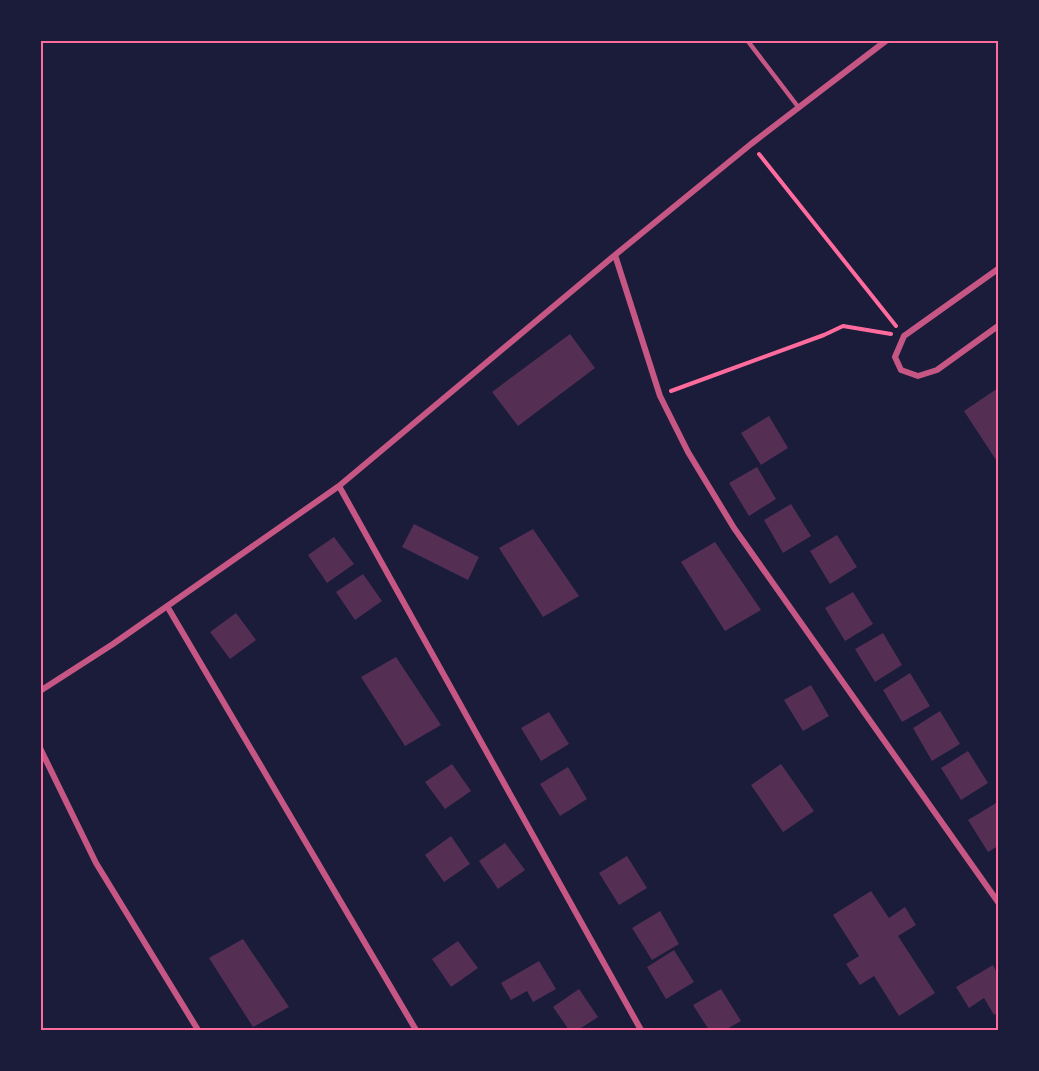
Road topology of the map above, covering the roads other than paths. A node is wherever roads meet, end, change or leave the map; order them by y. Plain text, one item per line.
1 (747, 40) edge
2 (887, 40) edge
3 (799, 108) junction
4 (615, 255) junction
5 (999, 269) edge
6 (999, 326) edge
7 (339, 486) junction
8 (167, 606) junction
9 (40, 691) edge
10 (40, 748) edge
11 (999, 902) edge
12 (198, 1030) edge
13 (416, 1030) edge
14 (641, 1030) edge

1 - 3 lane
2 - 3 street
3 - 4 street
4 - 7 street
4 - 11 street
5 - 6 street
7 - 8 street
7 - 14 street
8 - 9 street
8 - 13 street
10 - 12 street

